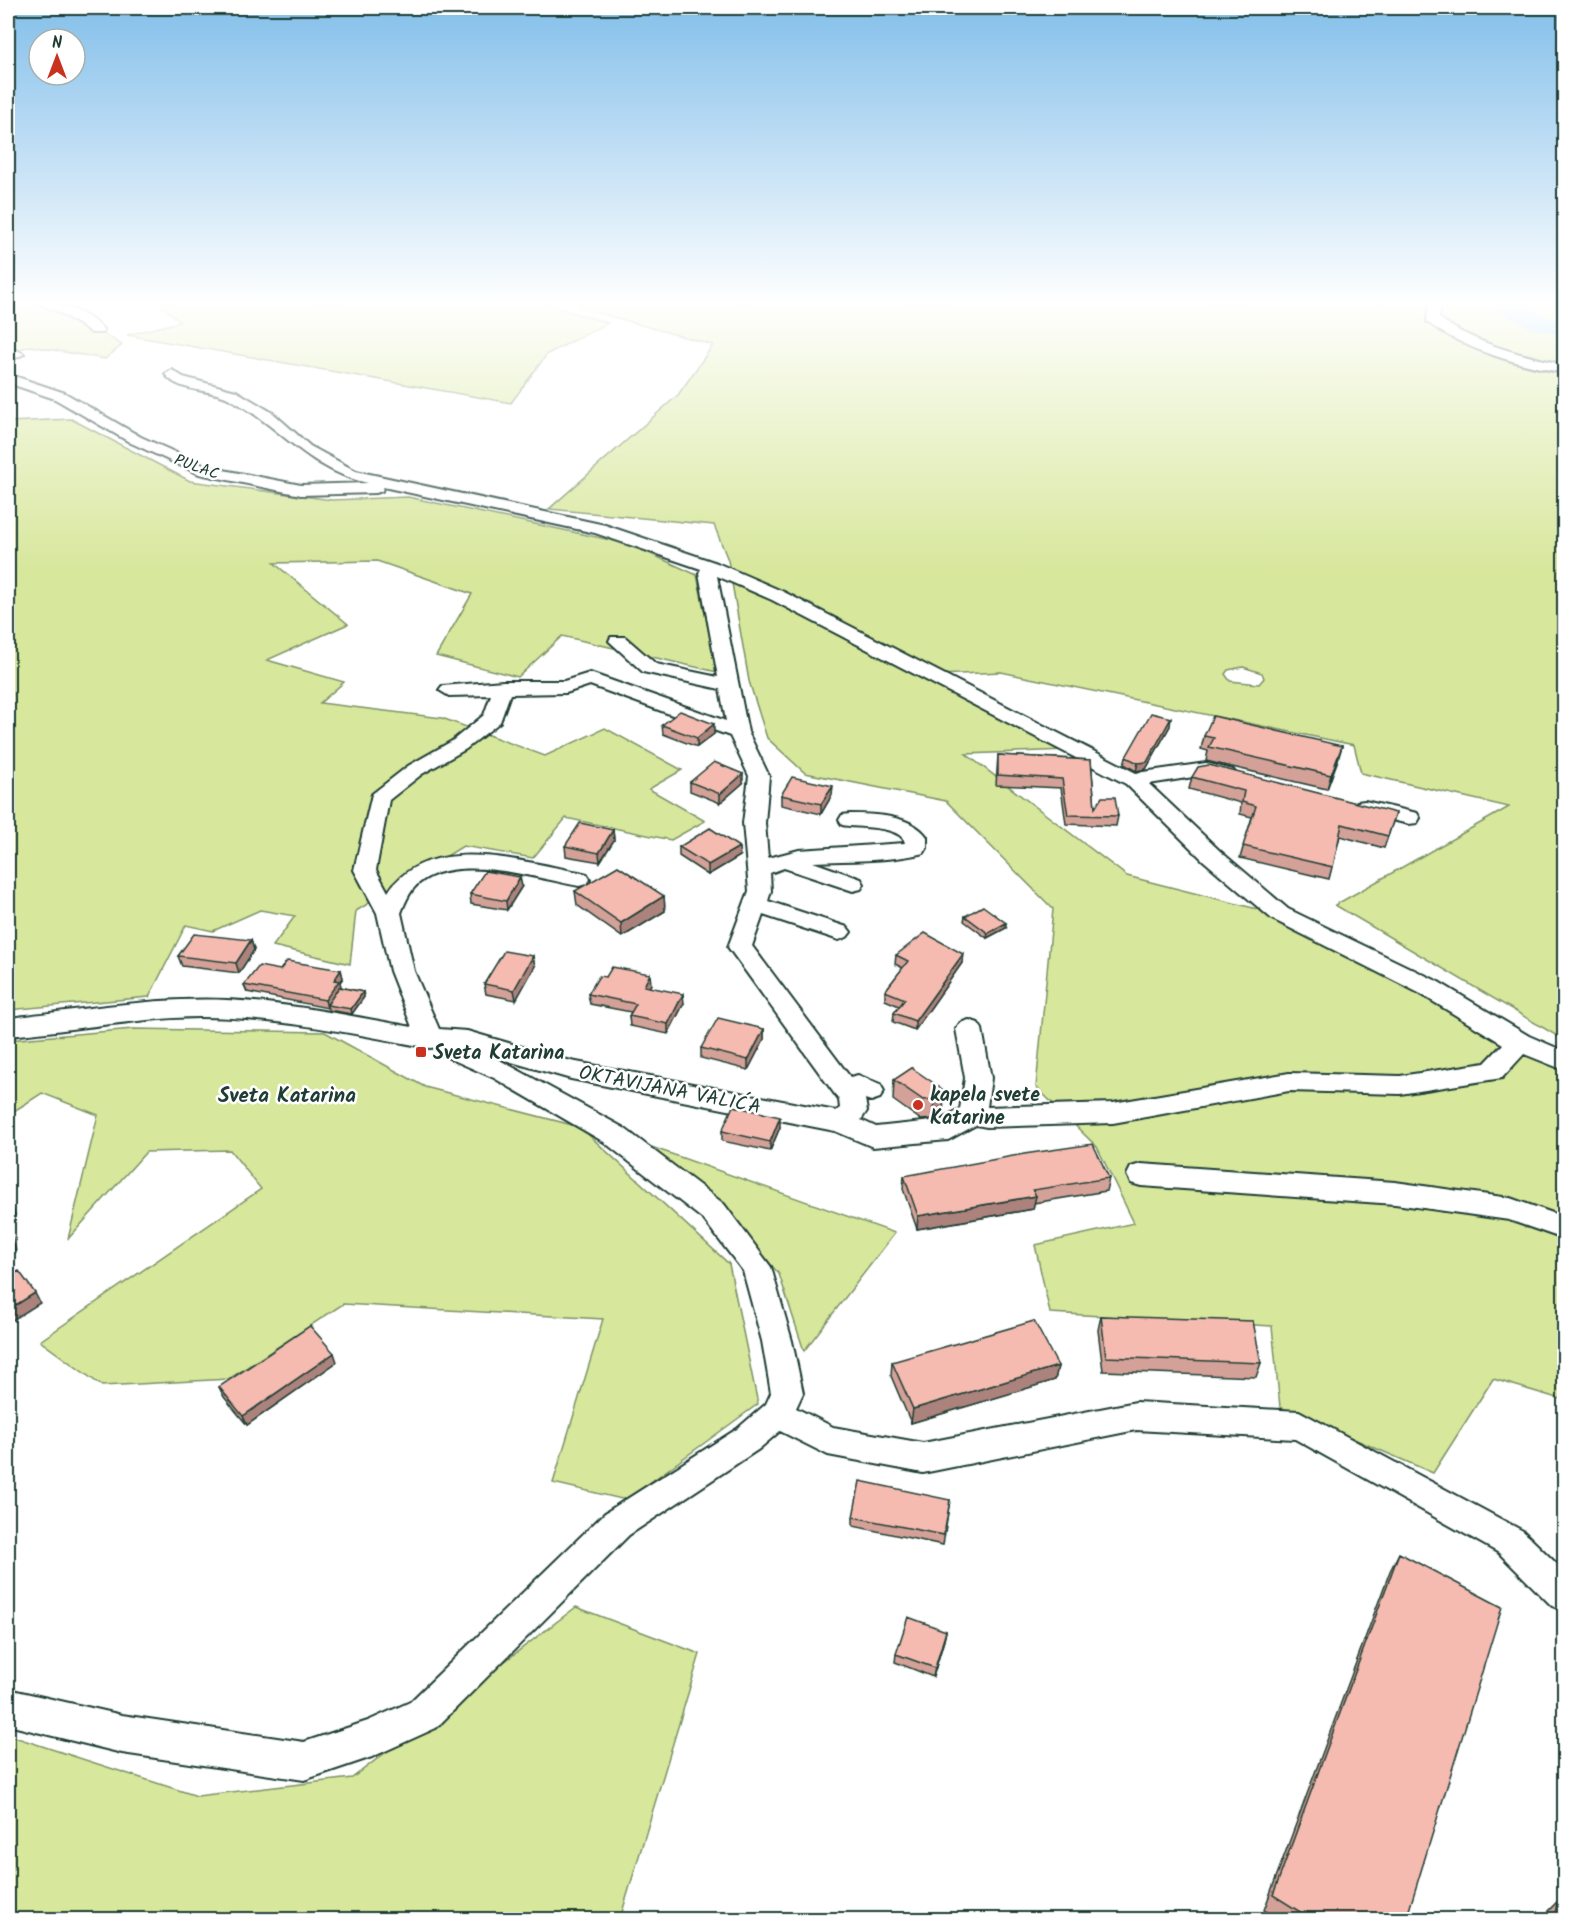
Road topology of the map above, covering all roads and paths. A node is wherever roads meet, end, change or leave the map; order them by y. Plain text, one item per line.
1 (51, 393) edge
2 (227, 393) edge
3 (403, 486) junction
4 (711, 567) junction
5 (618, 641) dead end
6 (729, 685) junction
7 (503, 687) junction
8 (449, 690) dead end
9 (738, 732) junction
10 (1133, 780) junction
11 (1251, 780) edge
12 (1342, 801) edge
13 (1409, 818) dead end
14 (850, 820) dead end
15 (785, 860) junction
16 (758, 869) junction
17 (579, 879) dead end
18 (853, 884) dead end
19 (755, 905) junction
20 (389, 913) junction
21 (839, 932) dead end
22 (8, 1027) edge
23 (969, 1029) dead end
24 (430, 1039) junction
25 (1520, 1042) junction
26 (1564, 1061) edge
27 (845, 1088) junction
28 (871, 1091) dead end
29 (972, 1113) junction
30 (841, 1122) junction
31 (1141, 1175) dead end
32 (1564, 1228) edge
33 (778, 1414) junction
34 (1564, 1594) edge
35 (8, 1707) edge

1 - 3 street, PULAC
2 - 3 street
3 - 4 street
4 - 6 street
4 - 10 street
5 - 6 street
6 - 9 street
7 - 8 street
7 - 9 street
7 - 20 street
9 - 16 street
10 - 11 street
10 - 25 street
12 - 13 street
14 - 15 street
15 - 16 street
15 - 18 street
16 - 19 street
17 - 20 street
19 - 21 street
19 - 27 street
20 - 24 street
22 - 24 street, OKTAVIJANA VALIĆA
23 - 29 street
24 - 30 street, OKTAVIJANA VALIĆA
24 - 33 street
25 - 26 street
25 - 29 street
27 - 28 street
27 - 30 street
29 - 30 street, OKTAVIJANA VALIĆA
31 - 32 street
33 - 34 street
33 - 35 street

